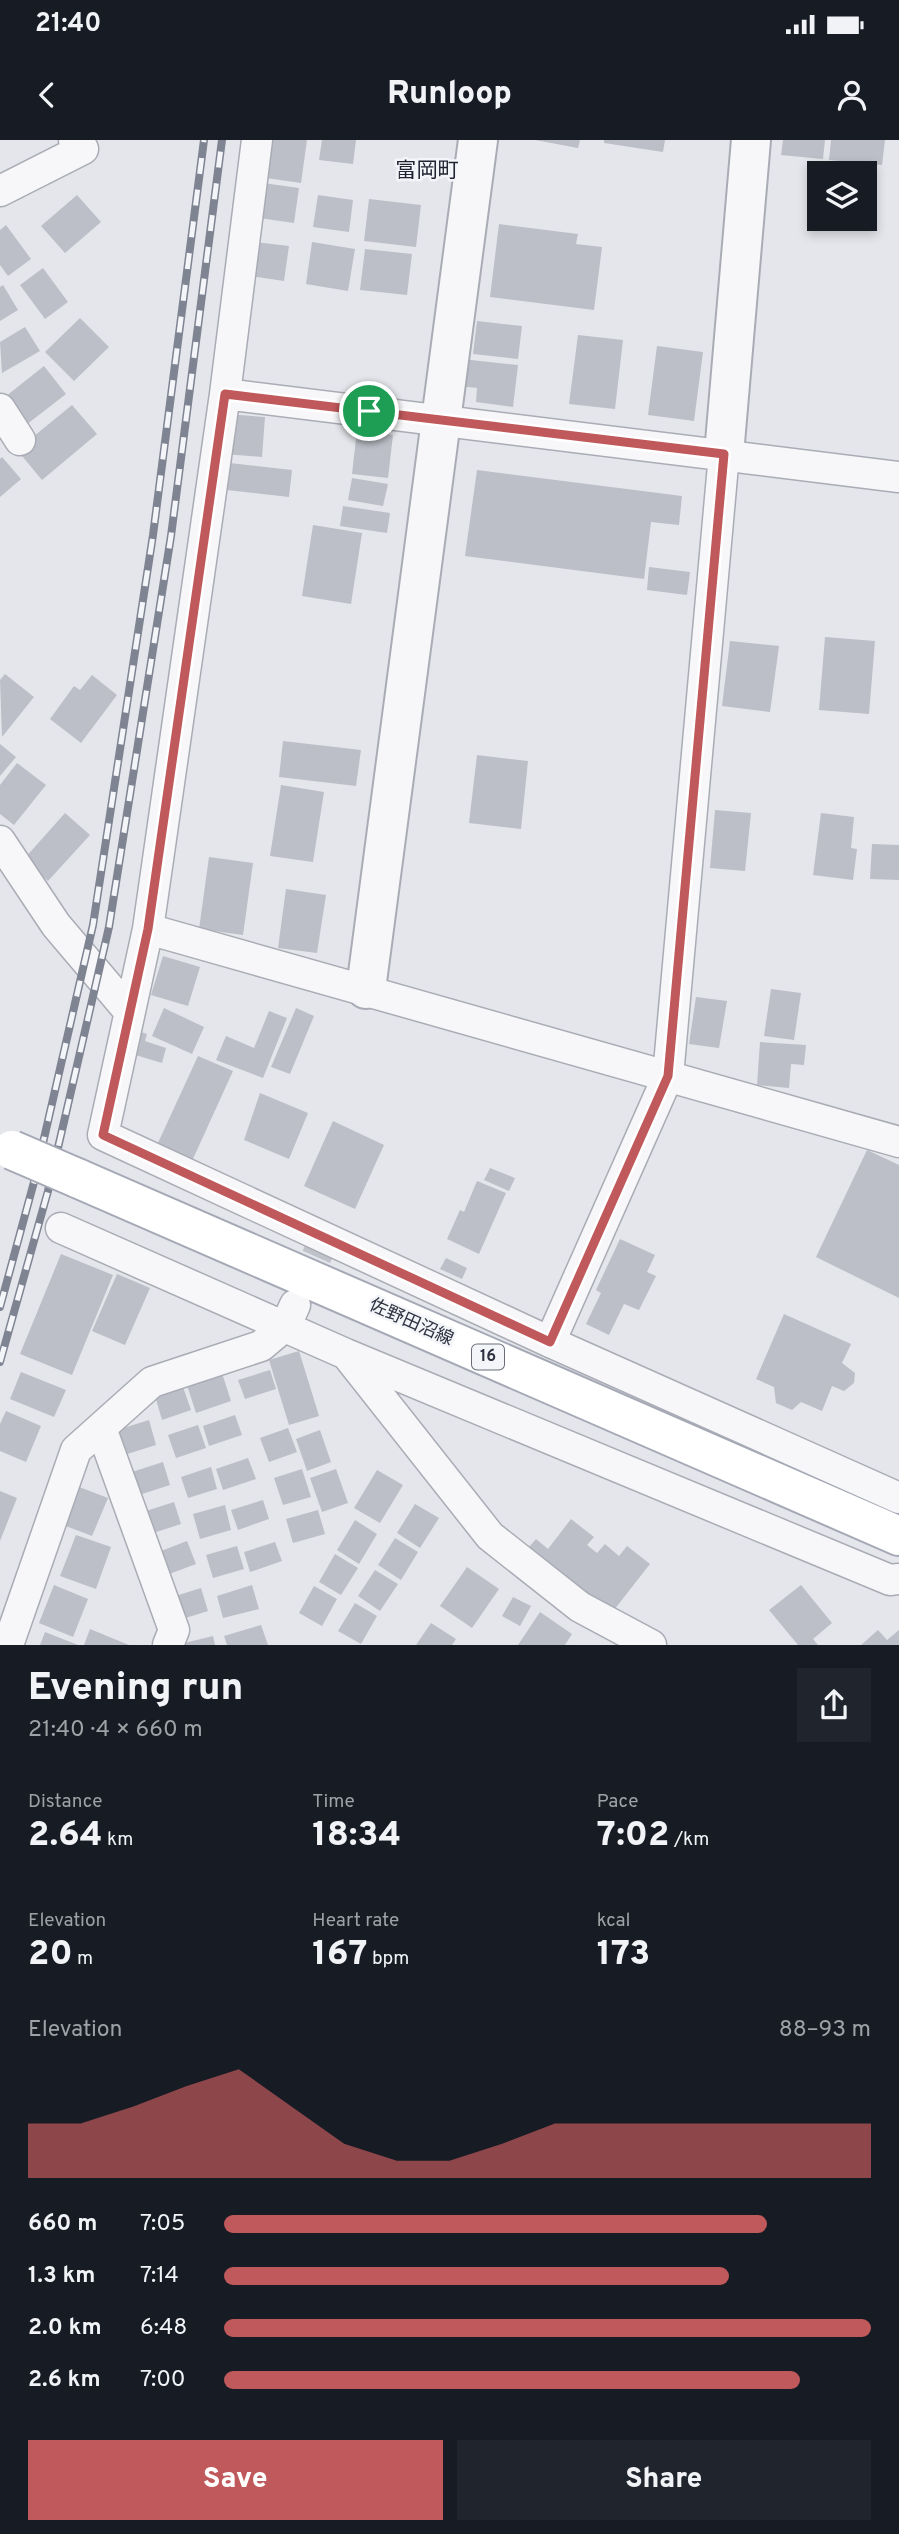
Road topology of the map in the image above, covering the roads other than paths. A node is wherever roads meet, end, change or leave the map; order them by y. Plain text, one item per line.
1 (74, 140) edge
2 (257, 140) edge
3 (478, 140) edge
4 (751, 140) edge
5 (0, 191) edge
6 (225, 394) junction
7 (0, 409) edge
8 (441, 419) junction
9 (20, 440) dead end
10 (724, 454) junction
11 (899, 477) edge
12 (0, 841) edge
13 (148, 929) junction
14 (366, 989) junction
15 (128, 1010) junction
16 (668, 1076) junction
17 (899, 1142) edge
18 (6, 1147) edge
19 (61, 1228) dead end
20 (291, 1315) junction
21 (550, 1342) junction
22 (346, 1354) junction
23 (101, 1428) junction
24 (899, 1497) edge
25 (899, 1536) edge
26 (899, 1579) edge
27 (8, 1645) edge
28 (168, 1645) edge
29 (651, 1645) edge

1 - 5 street
2 - 6 street
3 - 8 street
4 - 10 street
6 - 8 street
6 - 13 street
7 - 9 street
8 - 10 street
8 - 14 street
10 - 11 street
10 - 16 street
12 - 15 street
13 - 14 street
13 - 15 street
14 - 16 street
15 - 21 street
16 - 17 street
16 - 21 street
18 - 25 main road, 佐野田沼線 / 16, bridge
19 - 20 street
20 - 22 street
20 - 23 street
21 - 24 street
22 - 26 street
22 - 29 street
23 - 27 street
23 - 28 street

